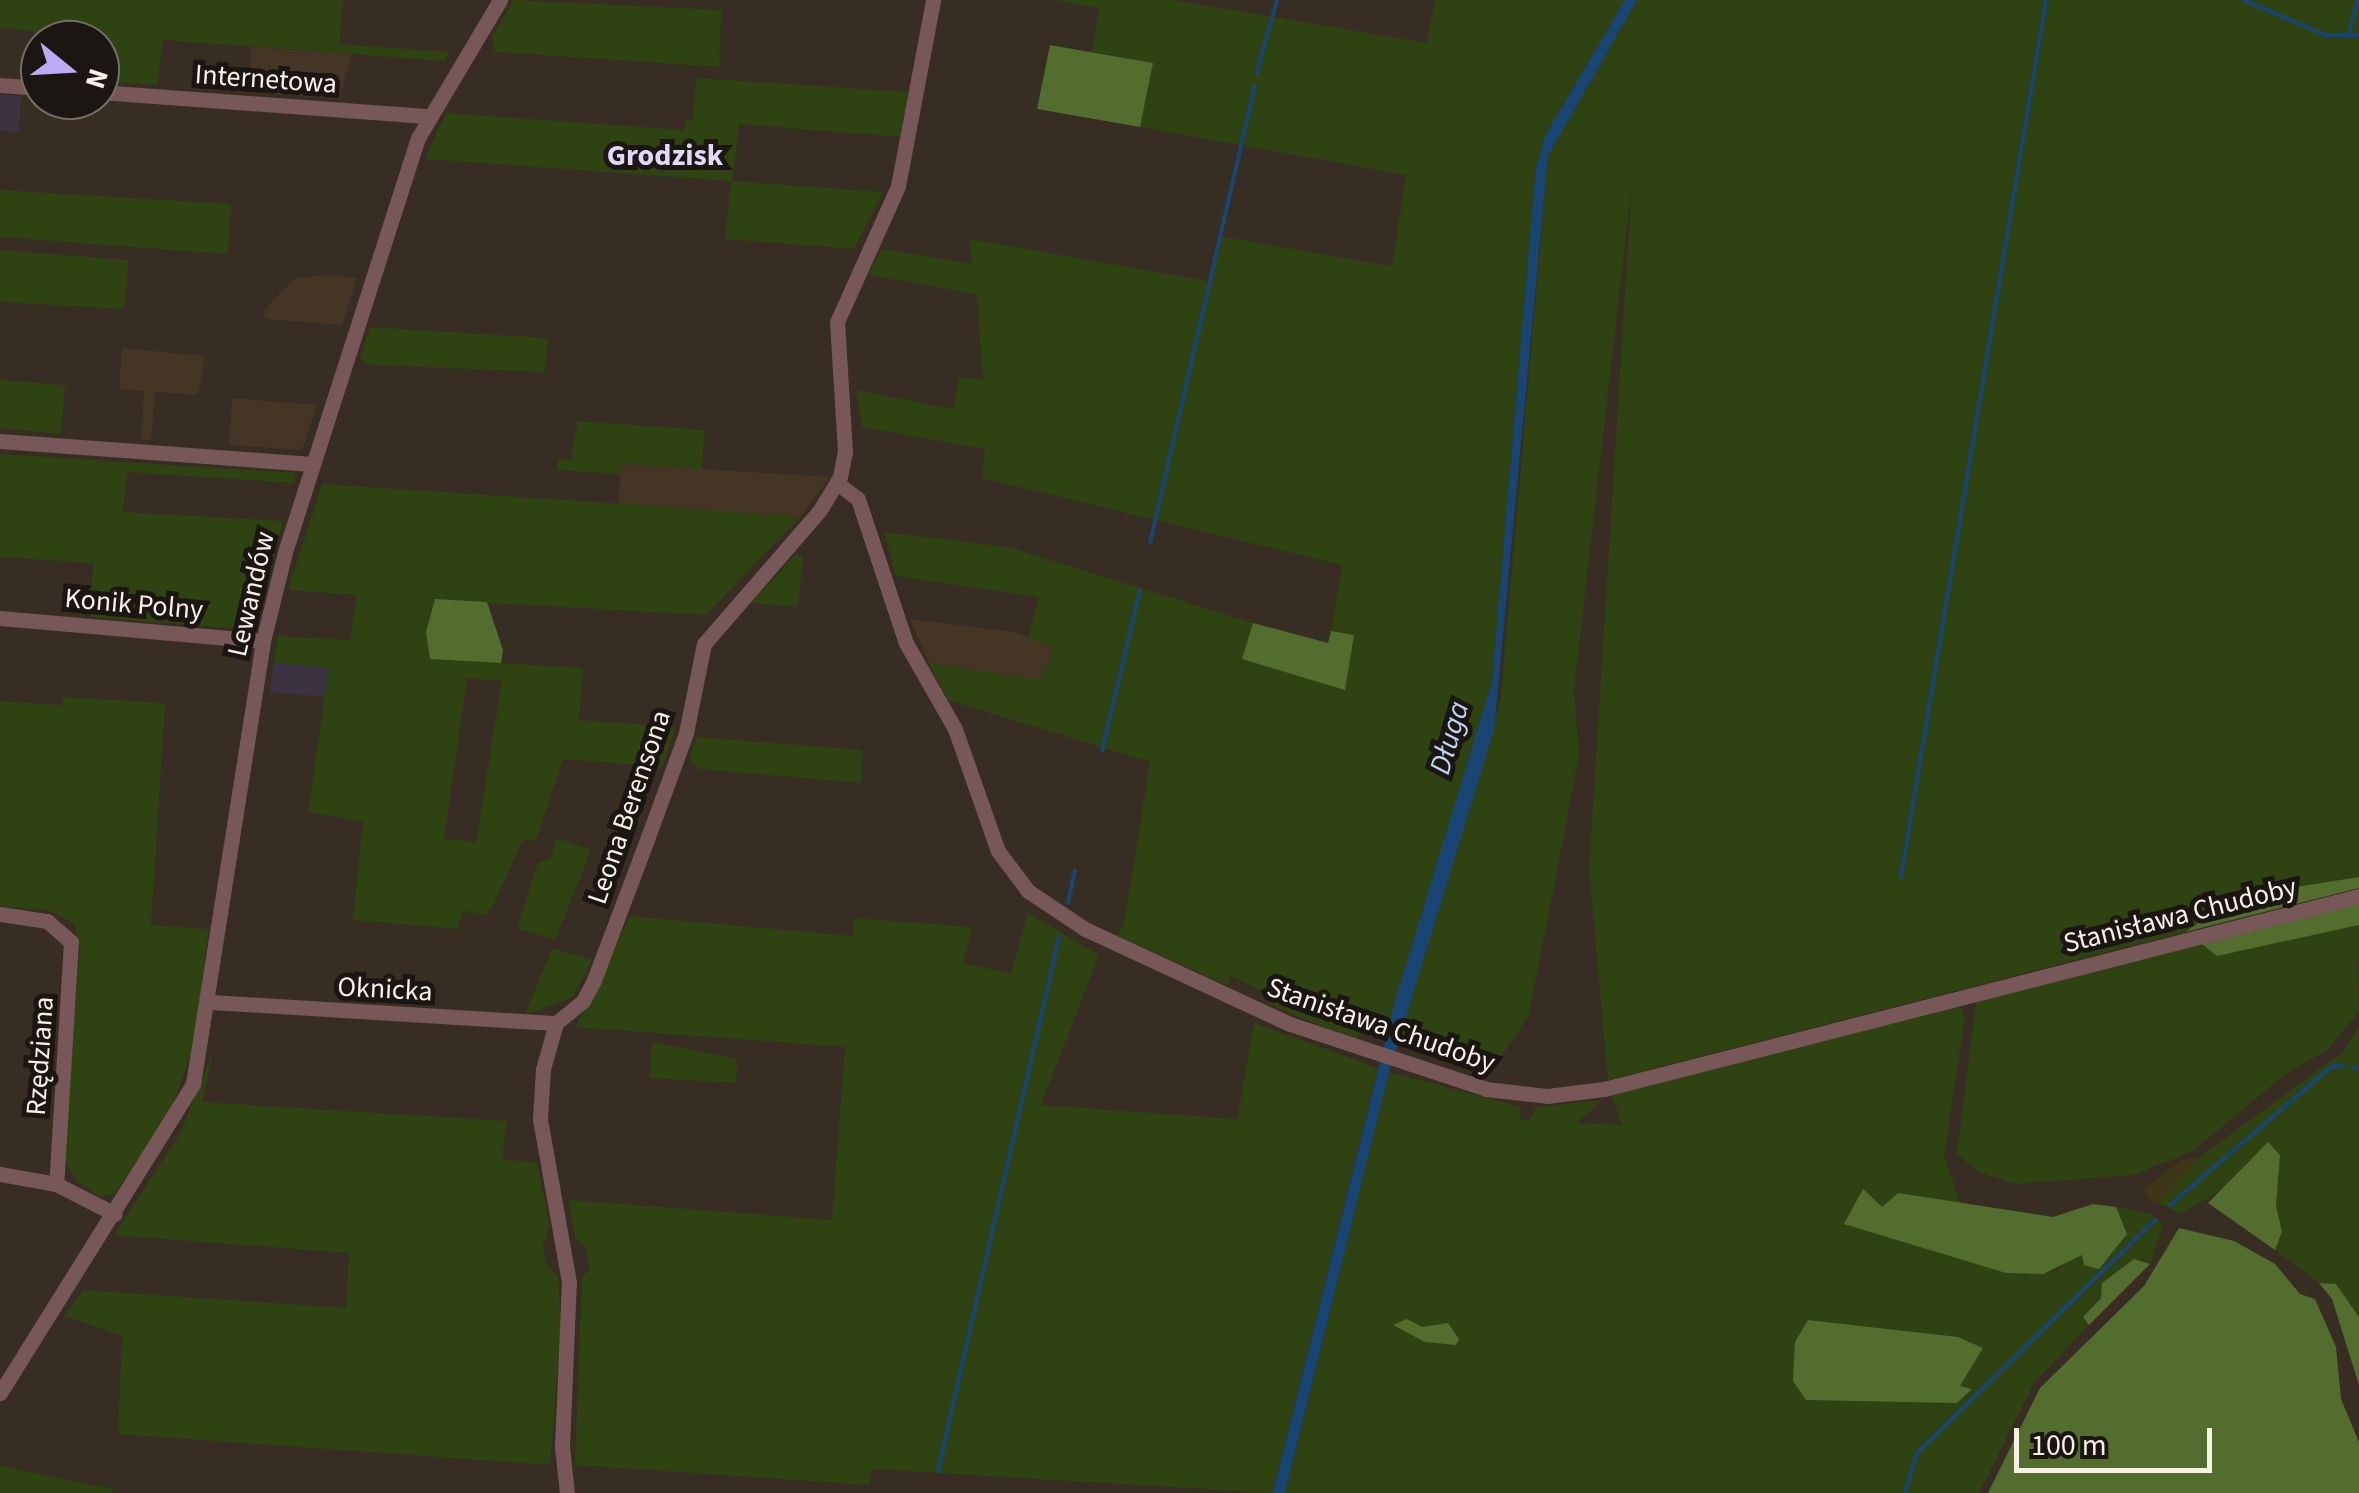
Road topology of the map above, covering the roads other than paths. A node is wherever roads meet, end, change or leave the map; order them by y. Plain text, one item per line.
1 (500, 0) edge
2 (933, 0) edge
3 (120, 93) edge
4 (428, 116) junction
5 (0, 441) edge
6 (312, 464) junction
7 (837, 484) junction
8 (0, 618) edge
9 (263, 642) junction
10 (2359, 896) edge
11 (0, 914) edge
12 (211, 1002) junction
13 (556, 1023) junction
14 (0, 1174) edge
15 (56, 1184) junction
16 (115, 1214) junction
17 (0, 1393) edge
18 (566, 1493) edge

1 - 4 street, Lewandów
2 - 7 street
3 - 4 street, Internetowa
4 - 6 street, Lewandów
5 - 6 street
6 - 9 street, Lewandów
7 - 10 street, Stanisława Chudoby
7 - 13 street, Leona Berensona
8 - 9 street, Konik Polny
9 - 12 street, Lewandów
11 - 15 street, Rzędziana
12 - 13 street, Oknicka
12 - 16 street, Lewandów
13 - 18 street, Leona Berensona
14 - 15 street
15 - 16 street
16 - 17 street, Lewandów

